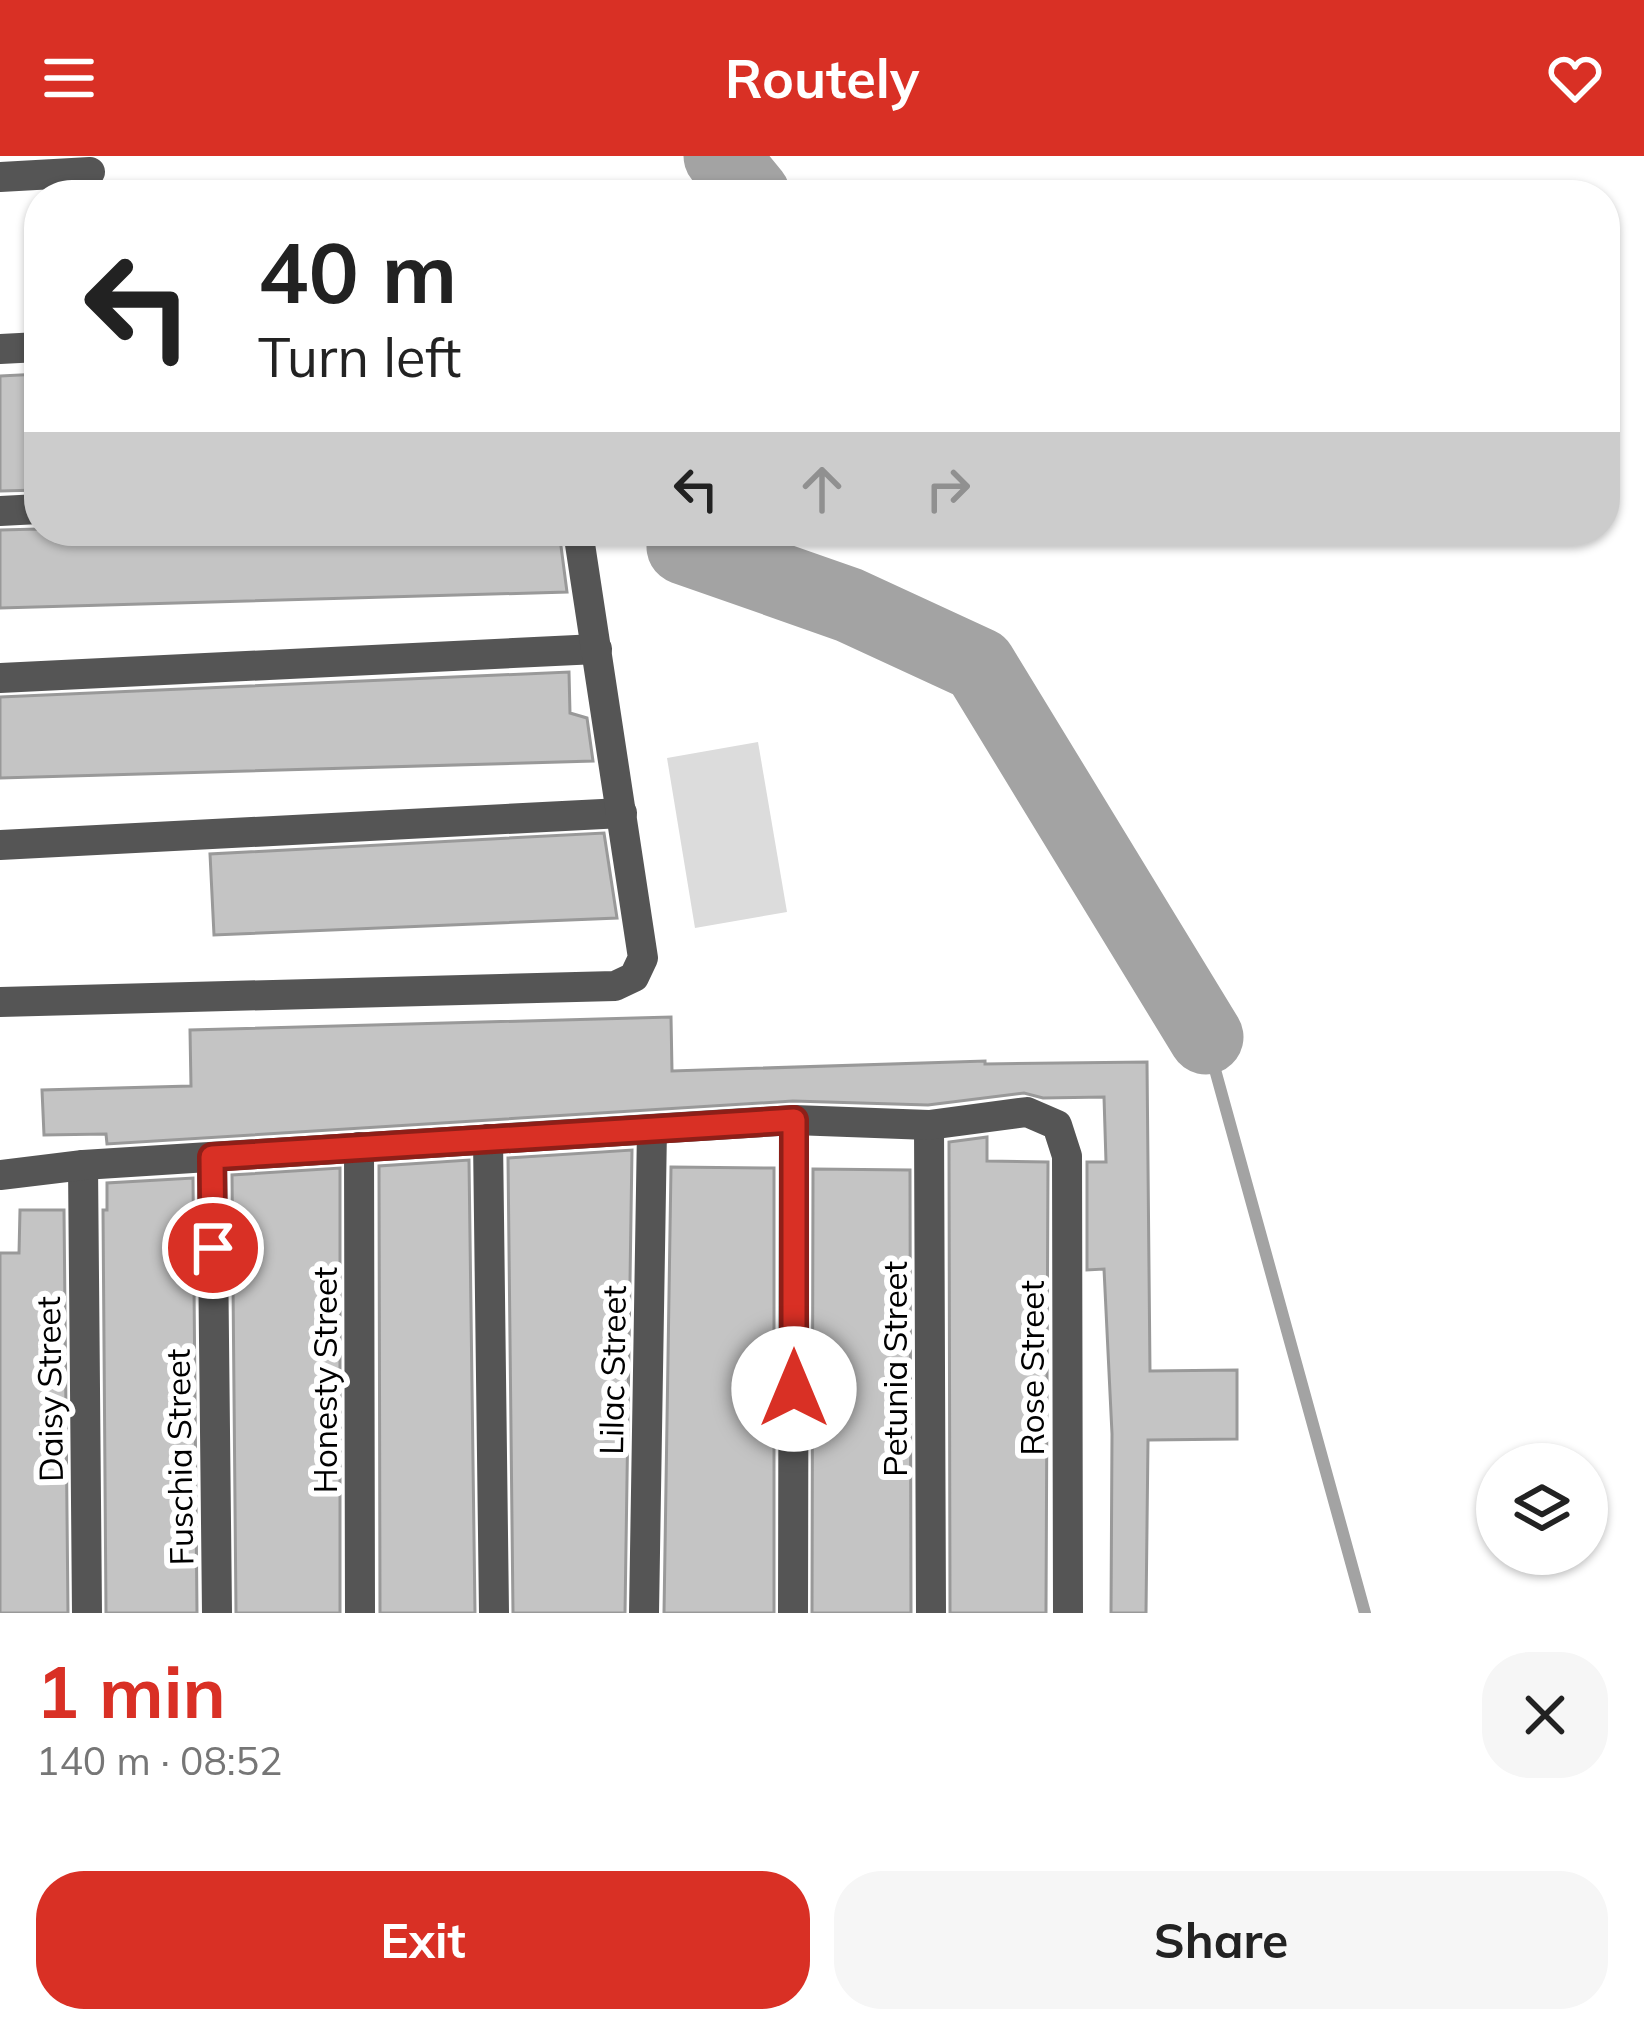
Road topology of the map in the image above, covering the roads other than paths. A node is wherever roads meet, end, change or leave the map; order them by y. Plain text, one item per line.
1 (93, 174) edge
2 (0, 177) edge
3 (580, 546) edge
4 (597, 650) junction
5 (0, 678) edge
6 (622, 813) junction
7 (0, 845) edge
8 (0, 1003) edge
9 (794, 1120) junction
10 (928, 1125) junction
11 (652, 1129) junction
12 (488, 1139) junction
13 (359, 1148) junction
14 (212, 1157) junction
15 (83, 1165) junction
16 (0, 1175) edge
17 (87, 1613) edge
18 (217, 1613) edge
19 (360, 1613) edge
20 (494, 1613) edge
21 (644, 1613) edge
22 (793, 1613) edge
23 (931, 1613) edge
24 (1068, 1613) edge

1 - 2 street
3 - 4 street
4 - 5 street
4 - 6 street
6 - 7 street
6 - 8 street
9 - 10 street
9 - 11 street
9 - 22 street
10 - 23 street, Petunia Street
10 - 24 street, Rose Street
11 - 12 street
11 - 21 street, Lilac Street
12 - 13 street
12 - 20 street
13 - 14 street
13 - 19 street, Honesty Street
14 - 15 street
14 - 18 street, Fuschia Street
15 - 16 street
15 - 17 street, Daisy Street

